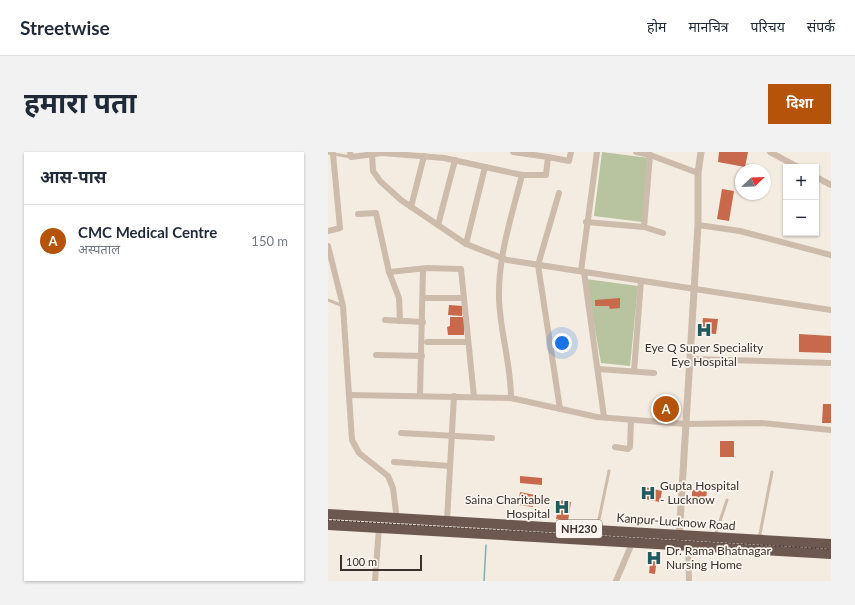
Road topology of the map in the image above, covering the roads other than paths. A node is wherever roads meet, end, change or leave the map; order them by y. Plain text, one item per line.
1 (513, 152) edge
2 (571, 152) edge
3 (597, 152) edge
4 (636, 152) edge
5 (701, 152) edge
6 (770, 152) edge
7 (331, 153) edge
8 (350, 154) edge
9 (372, 154) junction
10 (414, 154) edge
11 (650, 155) junction
12 (424, 156) junction
13 (548, 157) junction
14 (454, 160) junction
15 (792, 164) edge
16 (485, 167) junction
17 (698, 173) junction
18 (522, 175) junction
19 (819, 179) edge
20 (831, 185) edge
21 (559, 193) dead end
22 (411, 206) junction
23 (358, 214) dead end
24 (586, 222) junction
25 (438, 225) junction
26 (698, 225) junction
27 (644, 227) junction
28 (328, 231) edge
29 (662, 233) dead end
30 (466, 244) junction
31 (328, 246) edge
32 (831, 255) edge
33 (502, 258) junction
34 (538, 265) junction
35 (423, 269) junction
36 (389, 272) junction
37 (582, 272) junction
38 (641, 281) junction
39 (694, 289) junction
40 (423, 298) junction
41 (464, 298) junction
42 (328, 300) edge
43 (343, 306) junction
44 (831, 310) edge
45 (385, 320) dead end
46 (400, 321) junction
47 (422, 322) junction
48 (427, 342) dead end
49 (468, 342) junction
50 (376, 355) dead end
51 (422, 356) junction
52 (690, 359) junction
53 (831, 363) edge
54 (598, 369) junction
55 (634, 371) junction
56 (654, 373) dead end
57 (349, 395) junction
58 (420, 395) junction
59 (454, 396) junction
60 (474, 397) junction
61 (511, 398) junction
62 (560, 409) junction
63 (604, 417) junction
64 (631, 420) junction
65 (686, 424) junction
66 (831, 430) edge
67 (401, 433) dead end
68 (452, 435) junction
69 (492, 438) dead end
70 (615, 447) dead end
71 (394, 462) dead end
72 (450, 466) junction
73 (609, 471) dead end
74 (772, 472) dead end
75 (727, 500) dead end
76 (328, 514) edge
77 (397, 520) junction
78 (447, 521) junction
79 (328, 525) edge
80 (379, 528) junction
81 (597, 530) junction
82 (714, 538) junction
83 (758, 540) junction
84 (633, 541) junction
85 (682, 541) junction
86 (831, 544) edge
87 (831, 554) edge
88 (375, 581) edge
89 (616, 581) edge
90 (689, 581) edge

1 - 13 street
2 - 13 street
3 - 24 street
4 - 11 street
5 - 17 street
6 - 15 street
7 - 8 lane
7 - 28 street
8 - 9 street
9 - 10 street
9 - 22 street
10 - 12 street
11 - 17 street
11 - 27 street
12 - 14 street
12 - 22 street
13 - 18 street
14 - 16 street
14 - 25 street
16 - 18 street
16 - 30 street
17 - 26 street
18 - 33 street
19 - 20 street
21 - 34 street
22 - 25 street
23 - 36 street
24 - 27 street
24 - 37 street
25 - 30 street
26 - 32 street
26 - 39 street
27 - 29 street
30 - 33 street
31 - 43 street
33 - 34 street
33 - 61 street
34 - 37 street
34 - 62 street
35 - 36 street
35 - 40 street
35 - 41 street
36 - 46 street
37 - 38 street
37 - 54 street
38 - 39 street
38 - 55 street
39 - 44 street
39 - 52 street
40 - 41 street
40 - 47 street
41 - 49 street
42 - 43 lane
43 - 57 street
45 - 46 street
46 - 47 street
47 - 51 street
48 - 49 street
49 - 60 street
50 - 51 street
51 - 58 street
52 - 53 street
52 - 65 street
54 - 55 street
54 - 63 street
55 - 56 street
57 - 58 street
57 - 77 street
58 - 59 street
59 - 60 street
59 - 68 street
60 - 61 street
61 - 62 street
62 - 63 street
63 - 64 street
64 - 65 street
64 - 70 street
65 - 66 street
65 - 85 street
67 - 68 street
68 - 69 street
68 - 72 street
71 - 72 street
72 - 78 street
73 - 81 lane
74 - 83 lane
75 - 82 lane
76 - 77 highway, Kanpur-Lucknow Road / NH230
77 - 78 highway, Kanpur-Lucknow Road / NH230
78 - 81 highway, Kanpur-Lucknow Road / NH230
79 - 80 highway, Kanpur-Lucknow Road / NH230
80 - 84 highway, Kanpur-Lucknow Road / NH230
80 - 88 street
81 - 85 highway, Kanpur-Lucknow Road / NH230
82 - 83 highway, Kanpur-Lucknow Road / NH230
82 - 85 highway, Kanpur-Lucknow Road / NH230
83 - 86 highway, Kanpur-Lucknow Road / NH230
84 - 85 highway, Kanpur-Lucknow Road / NH230
84 - 89 street
85 - 87 highway, Kanpur-Lucknow Road / NH230
85 - 90 street

